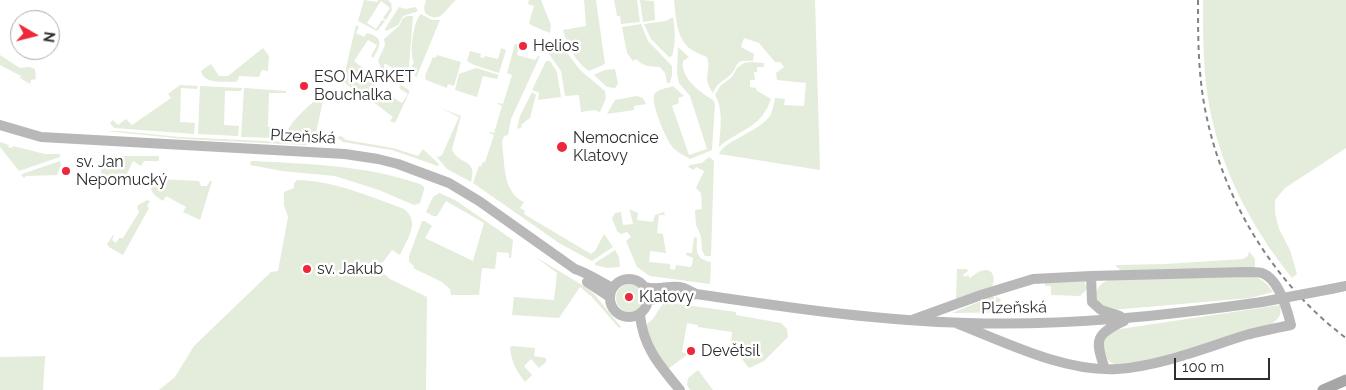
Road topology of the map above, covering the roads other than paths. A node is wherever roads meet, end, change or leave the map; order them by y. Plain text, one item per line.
1 (0, 125) edge
2 (1091, 276) junction
3 (1346, 286) edge
4 (646, 287) junction
5 (611, 293) junction
6 (696, 294) junction
7 (649, 301) junction
8 (640, 314) junction
9 (628, 318) junction
10 (1130, 319) junction
11 (912, 320) junction
12 (956, 323) junction
13 (645, 341) junction
14 (1105, 369) junction
15 (1346, 380) edge
16 (680, 390) edge
17 (1323, 390) edge

1 - 5 main road, Plzeňská
2 - 10 main road
2 - 11 main road
2 - 14 main road
3 - 10 main road, Plzeňská, bridge
4 - 5 main road, Plzeňská
4 - 6 main road, Plzeňská
4 - 7 main road
5 - 9 main road, Plzeňská
6 - 7 main road, Plzeňská
6 - 11 main road, Plzeňská
7 - 8 main road
8 - 9 main road
8 - 13 main road
9 - 13 main road, Plzeňská
10 - 12 main road, Plzeňská
10 - 14 main road
11 - 12 main road, Plzeňská
12 - 14 main road
13 - 16 main road, Plzeňská
15 - 17 main road

